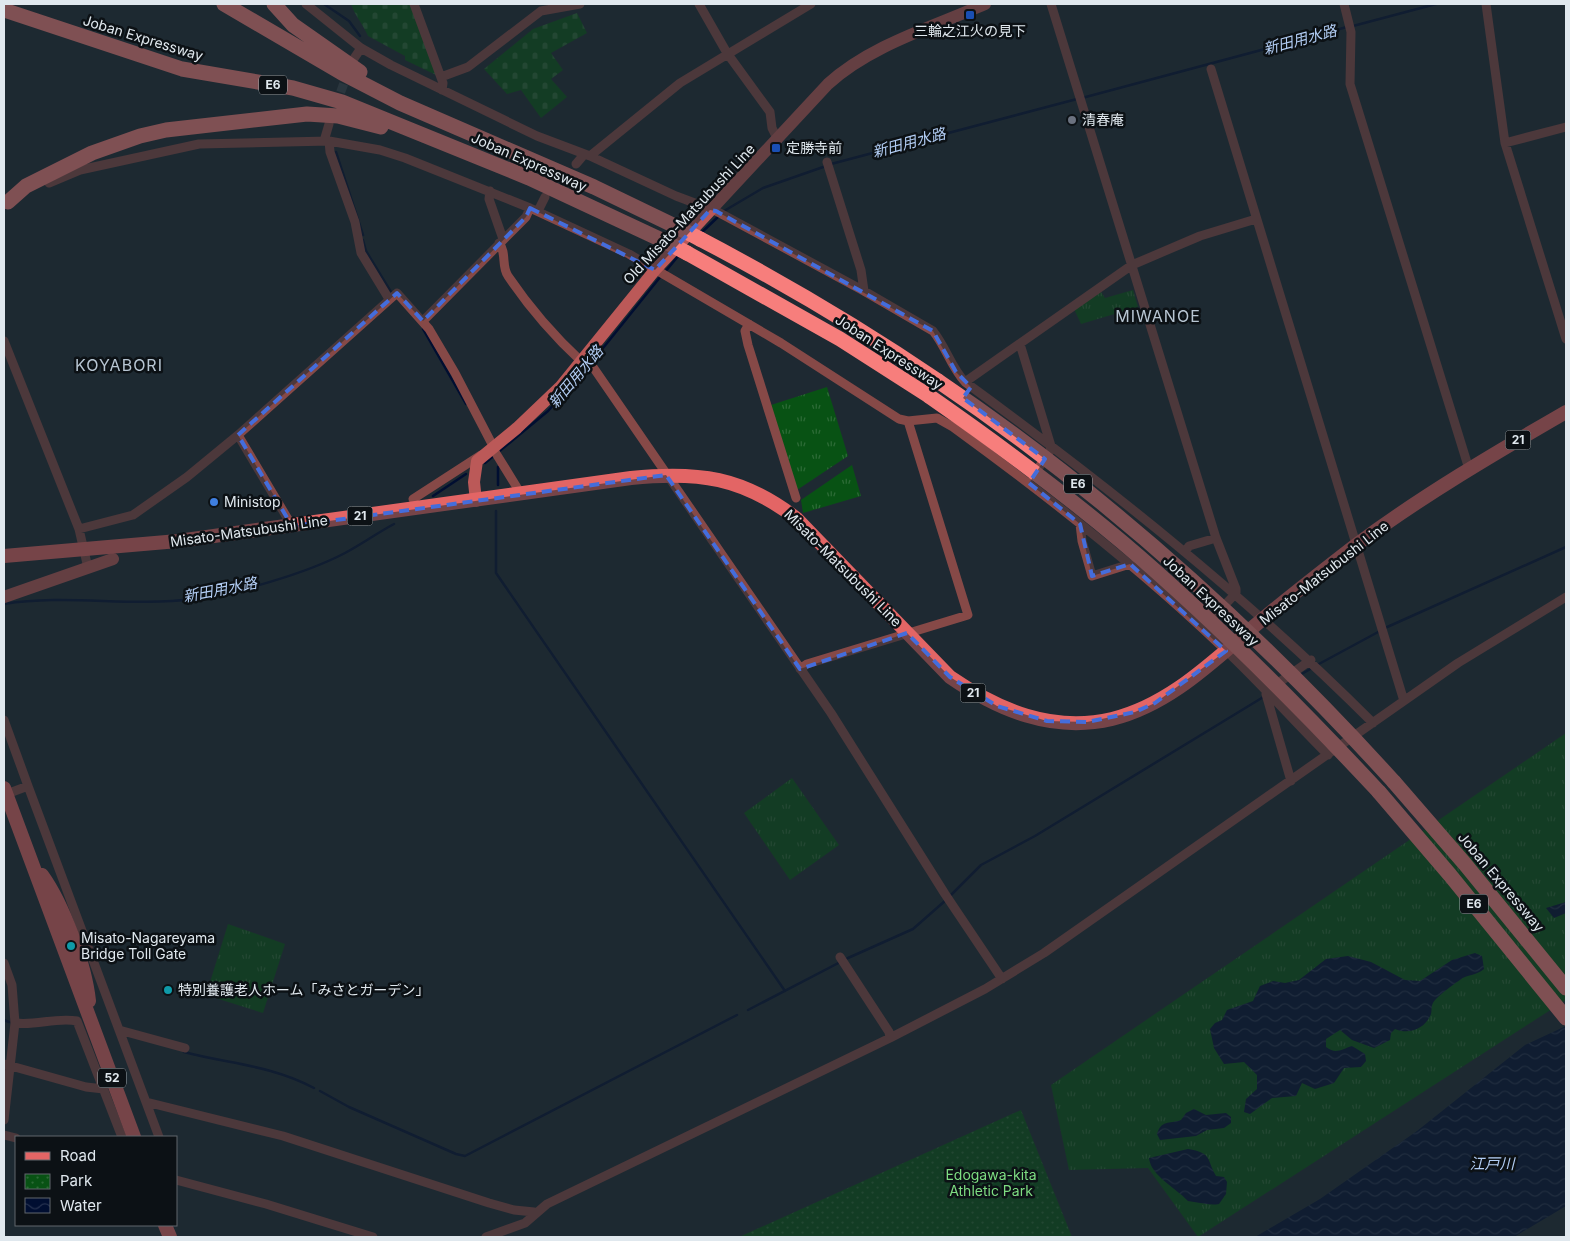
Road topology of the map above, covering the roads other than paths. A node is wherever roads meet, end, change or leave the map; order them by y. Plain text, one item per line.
1 (224, 4) edge
2 (274, 4) edge
3 (306, 4) edge
4 (414, 4) edge
5 (580, 4) edge
6 (699, 4) edge
7 (811, 4) edge
8 (1051, 4) edge
9 (1344, 4) edge
10 (1486, 4) edge
11 (977, 5) edge
12 (4, 10) edge
13 (361, 48) junction
14 (727, 53) junction
15 (353, 60) dead end
16 (1211, 69) dead end
17 (441, 77) junction
18 (442, 90) junction
19 (329, 124) dead end
20 (1566, 127) edge
21 (778, 140) junction
22 (327, 141) junction
23 (1505, 143) junction
24 (455, 147) junction
25 (583, 159) junction
26 (538, 162) junction
27 (828, 166) dead end
28 (490, 191) junction
29 (545, 198) dead end
30 (6, 204) edge
31 (534, 209) junction
32 (718, 212) junction
33 (1256, 219) junction
34 (501, 241) junction
35 (1132, 265) junction
36 (661, 273) junction
37 (864, 291) junction
38 (390, 299) junction
39 (423, 321) junction
40 (749, 324) junction
41 (1566, 338) edge
42 (4, 341) edge
43 (1020, 344) junction
44 (587, 363) junction
45 (968, 384) junction
46 (1566, 412) edge
47 (908, 421) junction
48 (944, 422) junction
49 (238, 435) junction
50 (1051, 446) junction
51 (489, 449) junction
52 (1469, 470) junction
53 (666, 475) junction
54 (1028, 483) junction
55 (521, 494) junction
56 (796, 498) dead end
57 (413, 499) dead end
58 (476, 501) junction
59 (1080, 524) junction
60 (292, 526) junction
61 (79, 529) junction
62 (1167, 537) junction
63 (1216, 538) junction
64 (1357, 544) junction
65 (84, 550) junction
66 (1185, 552) junction
67 (4, 556) edge
68 (113, 559) dead end
69 (1134, 567) junction
70 (88, 568) junction
71 (1236, 593) junction
72 (4, 597) edge
73 (1566, 597) edge
74 (1264, 618) junction
75 (1203, 629) junction
76 (907, 632) junction
77 (1226, 651) junction
78 (1314, 664) junction
79 (800, 669) junction
80 (1266, 694) junction
81 (1404, 701) junction
82 (4, 720) edge
83 (1373, 723) junction
84 (1328, 755) junction
85 (1291, 780) junction
86 (28, 786) junction
87 (4, 792) edge
88 (840, 957) dead end
89 (4, 963) edge
90 (1002, 979) junction
91 (1566, 988) edge
92 (4, 1014) edge
93 (15, 1018) junction
94 (1566, 1018) edge
95 (119, 1030) junction
96 (890, 1038) junction
97 (185, 1048) dead end
98 (7, 1064) edge
99 (104, 1090) junction
100 (146, 1102) junction
101 (4, 1120) edge
102 (122, 1136) edge
103 (134, 1136) edge
104 (159, 1136) edge
105 (178, 1181) edge
106 (534, 1212) junction
107 (373, 1237) edge
108 (486, 1237) edge

1 - 26 highway, Joban Expressway / E6
2 - 26 highway
3 - 13 street
4 - 17 street
5 - 17 street
6 - 14 street
7 - 14 street
8 - 35 street
9 - 52 street
10 - 23 street
11 - 21 street, Old Misato-Matsubushi Line
12 - 24 highway, Joban Expressway / E6
13 - 15 street
13 - 18 street
14 - 21 street
14 - 25 street
16 - 33 street
17 - 18 street
18 - 25 street
19 - 22 street
20 - 23 street
21 - 32 street, Old Misato-Matsubushi Line
22 - 28 street
22 - 30 street
22 - 38 street
23 - 41 street
24 - 30 highway
24 - 94 highway, Joban Expressway / E6, bridge
25 - 32 street
26 - 91 highway, Joban Expressway / E6, bridge
27 - 37 street
28 - 31 street
28 - 34 street
29 - 31 street
31 - 34 street
31 - 36 street
32 - 36 street, Old Misato-Matsubushi Line
32 - 37 street
33 - 35 street
33 - 64 street
34 - 39 street
34 - 44 street
35 - 43 street
35 - 63 street
36 - 40 street
36 - 44 street, Old Misato-Matsubushi Line
37 - 45 street
38 - 39 street
38 - 49 street
39 - 51 street
40 - 47 street
40 - 56 street
42 - 61 street
43 - 45 street
43 - 50 street
44 - 51 street, Old Misato-Matsubushi Line
44 - 53 street
45 - 48 street
45 - 50 street
46 - 52 main road, Misato-Matsubushi Line / 21
47 - 48 street
47 - 76 street
48 - 54 street
49 - 60 street
49 - 61 street
50 - 54 street
50 - 62 street
51 - 55 street
51 - 57 street
51 - 58 street, Old Misato-Matsubushi Line
52 - 64 main road, Misato-Matsubushi Line / 21
53 - 55 main road, Misato-Matsubushi Line / 21
53 - 76 main road, Misato-Matsubushi Line / 21
53 - 79 street
54 - 59 street
55 - 58 main road, Misato-Matsubushi Line / 21
58 - 60 main road, Misato-Matsubushi Line / 21
59 - 69 street
59 - 69 street
60 - 65 main road, Misato-Matsubushi Line / 21
61 - 65 street
62 - 66 street
62 - 69 street
63 - 66 street
63 - 71 street
64 - 74 main road, Misato-Matsubushi Line / 21
64 - 81 street
65 - 67 main road, Misato-Matsubushi Line / 21
65 - 70 street
66 - 71 street
68 - 70 street
69 - 75 street
70 - 72 street
71 - 74 street
71 - 75 street
73 - 81 street
74 - 77 main road, Misato-Matsubushi Line / 21
74 - 78 street
75 - 77 street
76 - 77 main road, Misato-Matsubushi Line / 21
76 - 79 street
77 - 80 street
78 - 80 street
78 - 83 street
79 - 90 street
80 - 84 street
80 - 85 street
81 - 83 street
82 - 86 street
83 - 84 street
84 - 85 street
85 - 90 street
86 - 87 street
86 - 95 street
87 - 103 main road, 52
88 - 96 street
89 - 93 street
90 - 96 street
92 - 93 street
93 - 98 street
93 - 99 street
95 - 97 street
95 - 100 street
96 - 106 street
98 - 99 street
98 - 101 street
99 - 102 street
100 - 104 street
100 - 106 street
105 - 107 street
106 - 108 street

